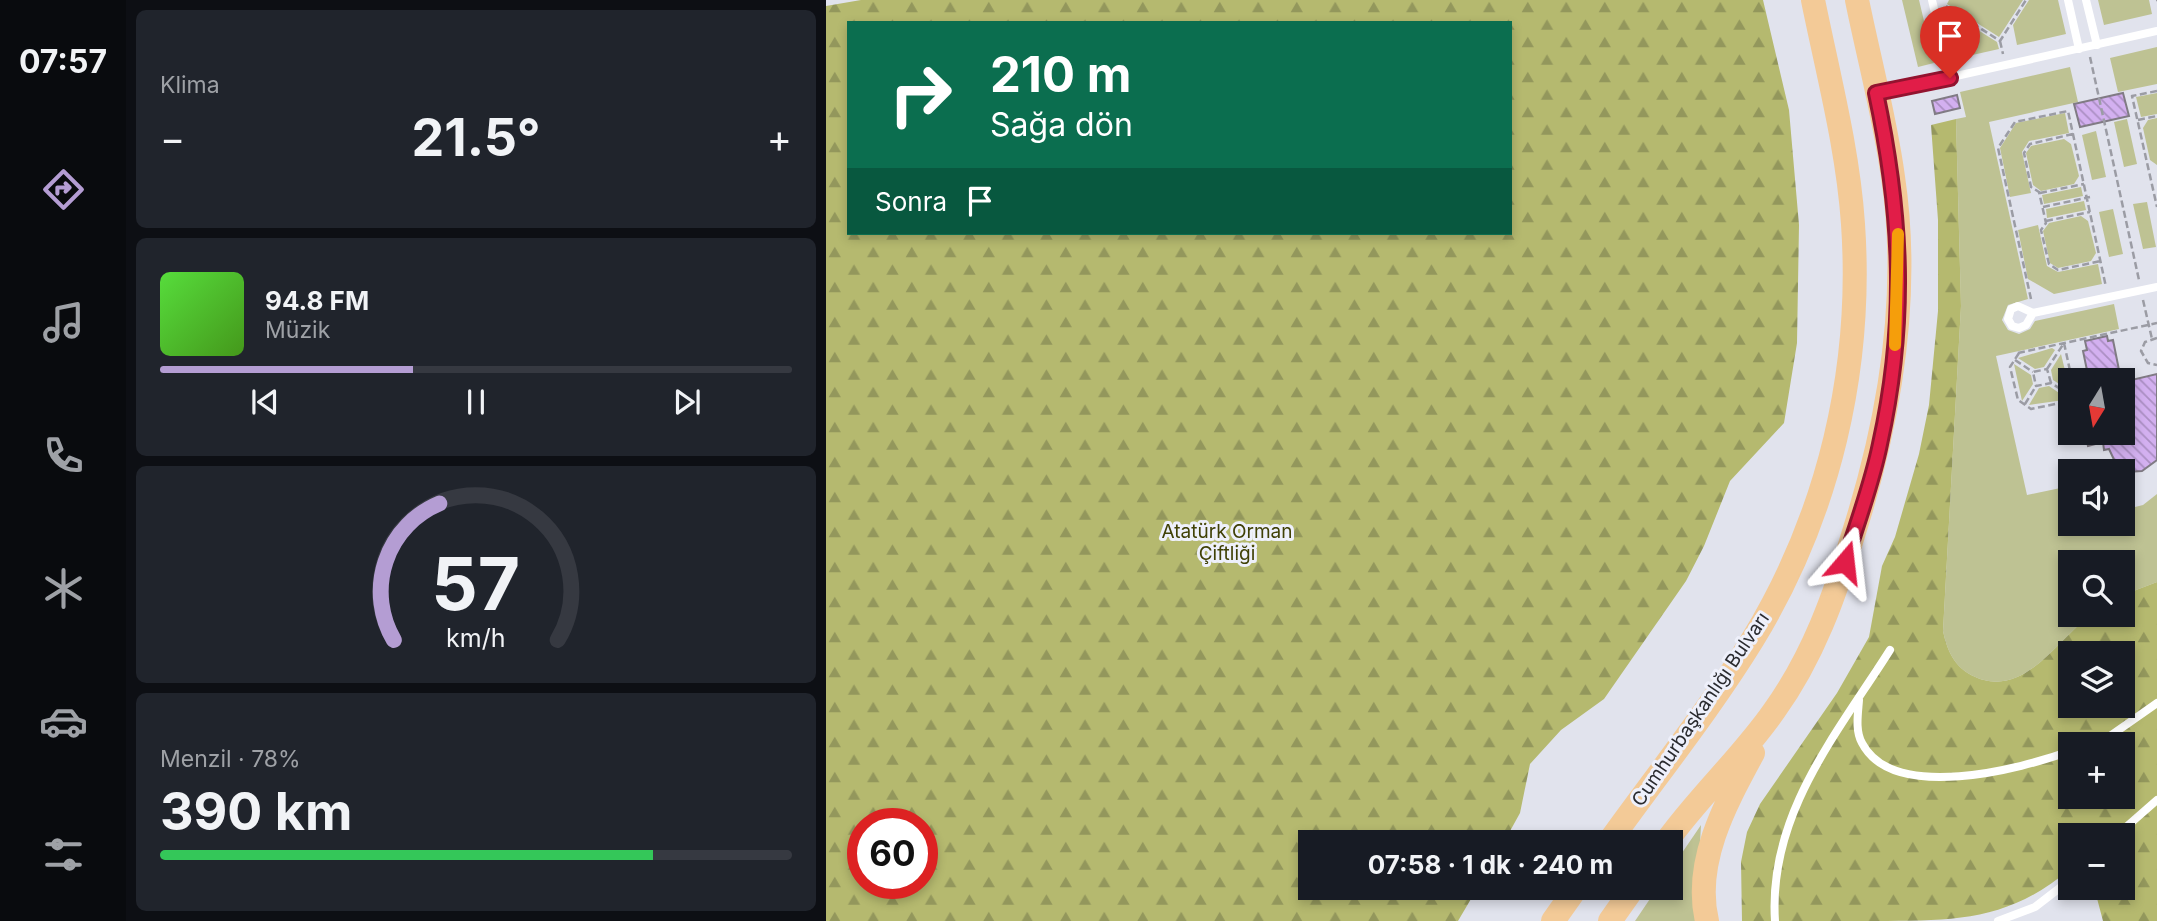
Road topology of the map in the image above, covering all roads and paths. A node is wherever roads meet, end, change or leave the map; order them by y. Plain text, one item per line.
1 (1813, 0) edge
2 (1857, 0) edge
3 (1933, 0) edge
4 (1947, 0) edge
5 (2026, 0) edge
6 (2068, 0) edge
7 (2087, 0) edge
8 (2157, 31) edge
9 (2088, 47) junction
10 (1950, 78) junction
11 (2157, 91) edge
12 (1876, 93) junction
13 (2157, 116) edge
14 (2138, 120) junction
15 (2073, 134) junction
16 (2157, 168) edge
17 (2149, 170) junction
18 (2157, 182) edge
19 (2084, 184) junction
20 (2150, 184) junction
21 (2040, 194) junction
22 (2088, 197) junction
23 (2156, 197) edge
24 (2043, 207) junction
25 (2157, 207) edge
26 (2090, 212) junction
27 (2046, 221) junction
28 (2101, 261) junction
29 (2105, 278) dead end
30 (2157, 287) edge
31 (2141, 290) junction
32 (2034, 313) joint
33 (2157, 323) edge
34 (2149, 325) junction
35 (2152, 338) junction
36 (2157, 338) edge
37 (2064, 343) junction
38 (2014, 360) junction
39 (2157, 365) edge
40 (2069, 368) edge
41 (2048, 369) junction
42 (2033, 372) junction
43 (2050, 383) junction
44 (2036, 386) junction
45 (2058, 388) edge
46 (2058, 404) edge
47 (2024, 405) junction
48 (1890, 650) dead end
49 (1859, 699) junction
50 (2157, 703) edge
51 (1775, 710) junction
52 (2116, 732) edge
53 (2058, 754) edge
54 (2157, 800) edge
55 (2131, 823) edge
56 (1618, 830) edge
57 (1676, 830) edge
58 (2058, 889) edge
59 (1568, 900) edge
60 (1625, 900) edge
61 (1553, 921) edge
62 (1610, 921) edge
63 (1707, 921) edge
64 (1775, 921) edge
65 (1998, 921) edge

1 - 56 main road, Cumhurbaşkanlığı Bulvarı
2 - 12 main road
3 - 10 lane
4 - 5 path
6 - 9 lane
7 - 9 lane
8 - 9 lane
9 - 10 lane
9 - 31 path
10 - 12 lane
11 - 14 path
12 - 51 main road
13 - 14 path
14 - 17 path
15 - 19 path
15 - 21 path
15 - 32 path
16 - 17 path
17 - 20 path
18 - 20 path
19 - 21 path
19 - 22 path
20 - 23 path
21 - 24 path
22 - 24 path
22 - 26 path
23 - 25 path
24 - 27 path
26 - 27 path
26 - 28 path
27 - 28 path
28 - 29 path
30 - 31 lane
31 - 32 lane
31 - 34 path
33 - 34 path
34 - 35 path
34 - 37 path
35 - 36 path
35 - 39 path
37 - 38 path
37 - 40 path
37 - 41 path
38 - 42 path
38 - 47 path
41 - 42 path
41 - 43 path
42 - 44 path
43 - 44 path
43 - 45 path
44 - 47 path
46 - 47 path
48 - 49 lane
49 - 53 lane
49 - 64 lane
50 - 52 lane
51 - 57 main road
51 - 63 main road
54 - 55 lane
58 - 65 lane
59 - 61 main road
60 - 62 main road

